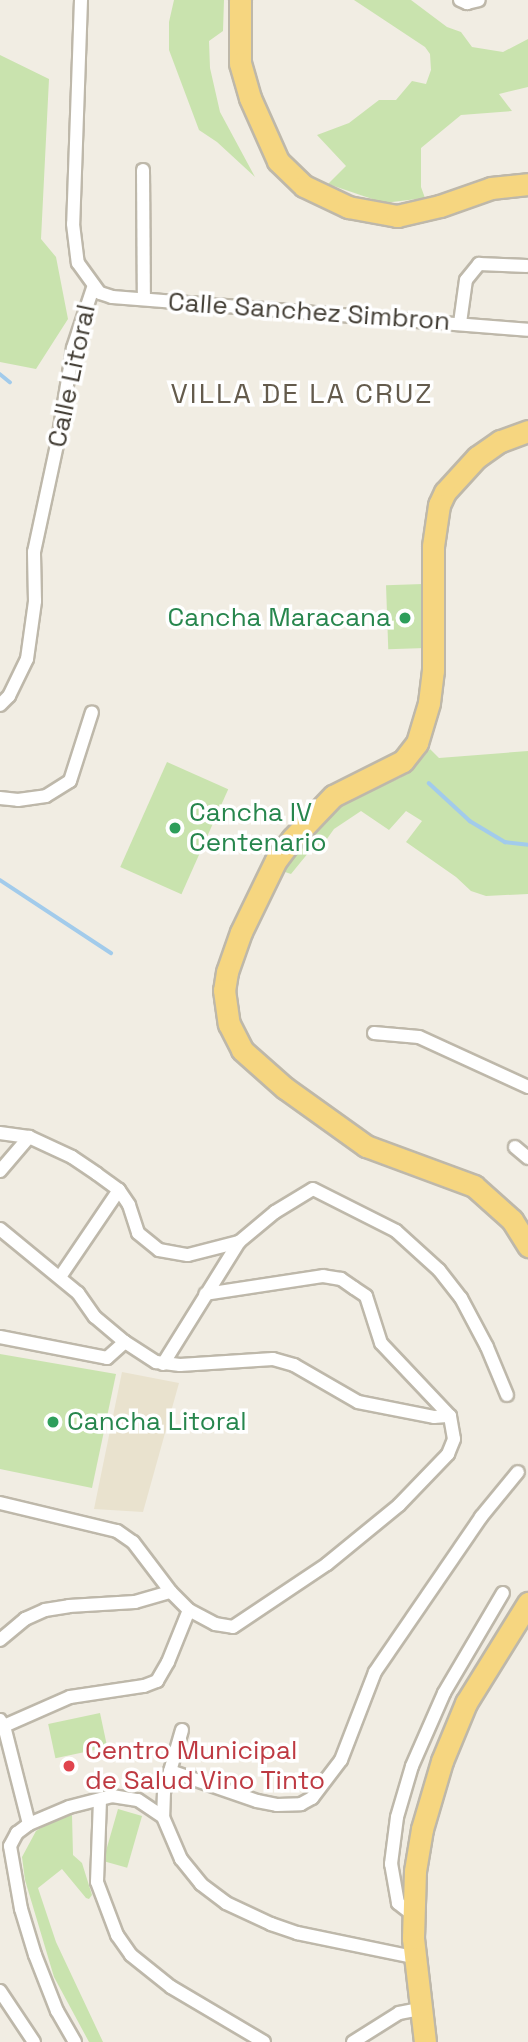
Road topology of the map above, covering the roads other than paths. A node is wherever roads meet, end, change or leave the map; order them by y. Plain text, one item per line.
1 (81, 0) edge
2 (240, 0) edge
3 (460, 0) edge
4 (479, 0) edge
5 (143, 170) dead end
6 (528, 184) edge
7 (527, 266) edge
8 (93, 288) junction
9 (144, 299) junction
10 (460, 323) junction
11 (528, 330) edge
12 (528, 430) edge
13 (0, 705) edge
14 (92, 712) dead end
15 (0, 798) edge
16 (374, 1033) dead end
17 (528, 1087) edge
18 (0, 1133) edge
19 (29, 1137) junction
20 (516, 1147) dead end
21 (528, 1158) edge
22 (0, 1171) edge
23 (120, 1190) junction
24 (0, 1229) edge
25 (239, 1242) junction
26 (528, 1246) edge
27 (60, 1277) junction
28 (205, 1294) junction
29 (0, 1337) edge
30 (125, 1342) junction
31 (163, 1364) junction
32 (507, 1395) dead end
33 (450, 1416) junction
34 (518, 1472) dead end
35 (0, 1503) edge
36 (172, 1592) junction
37 (503, 1593) dead end
38 (528, 1603) edge
39 (189, 1610) junction
40 (3, 1632) edge
41 (2, 1723) edge
42 (182, 1730) dead end
43 (170, 1771) junction
44 (100, 1800) junction
45 (163, 1817) junction
46 (29, 1824) junction
47 (5, 1842) edge
48 (412, 1914) junction
49 (413, 1957) junction
50 (0, 1991) edge
51 (420, 2009) junction
52 (34, 2042) edge
53 (75, 2042) edge
54 (264, 2042) edge
55 (353, 2042) edge
56 (425, 2042) edge

1 - 8 street, Calle Litoral
2 - 6 highway
3 - 4 street
5 - 9 street
7 - 10 street
8 - 9 street, Calle Sanchez Simbron
8 - 13 street, Calle Litoral
9 - 10 street, Calle Sanchez Simbron
10 - 11 street, Calle Sanchez Simbron
12 - 26 highway
14 - 15 street
16 - 17 street
18 - 19 street
19 - 22 street
19 - 23 street
20 - 21 street
23 - 25 street
23 - 27 street
24 - 27 street
25 - 28 street
25 - 32 street
27 - 30 street
28 - 31 street
28 - 33 street
29 - 30 street
30 - 31 street
31 - 33 street
33 - 39 street
34 - 43 street
35 - 36 street
36 - 39 street
36 - 40 street
37 - 48 street
38 - 48 highway
39 - 41 street
41 - 46 street
42 - 43 street
43 - 45 street
44 - 45 street
44 - 46 street
44 - 54 street
45 - 49 street
46 - 47 street
47 - 53 street
48 - 49 highway
49 - 51 highway
50 - 52 street
51 - 55 street
51 - 56 highway

